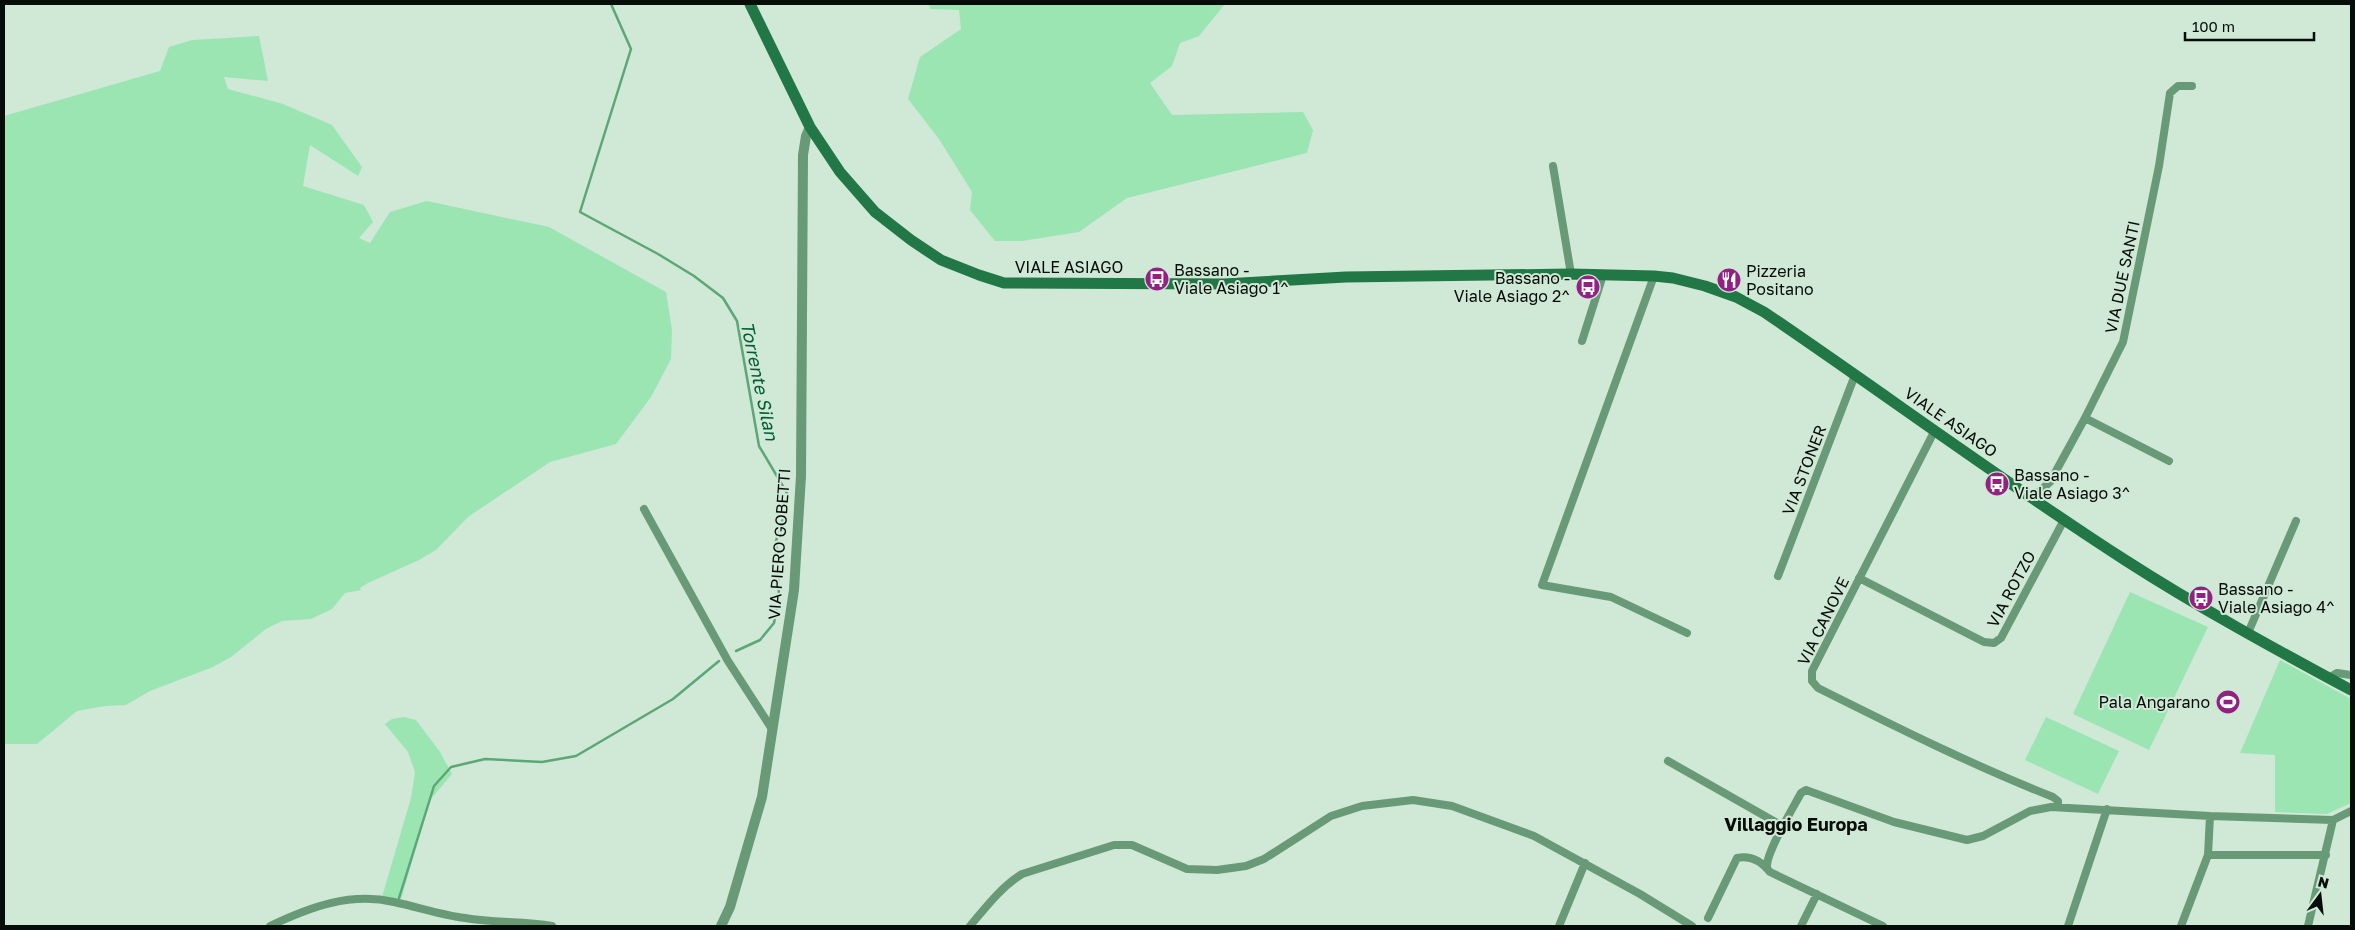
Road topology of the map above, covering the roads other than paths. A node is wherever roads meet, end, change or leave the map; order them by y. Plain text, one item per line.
1 (750, 4) edge
2 (2192, 86) dead end
3 (810, 127) junction
4 (1552, 166) dead end
5 (1571, 274) junction
6 (1603, 275) junction
7 (1654, 276) junction
8 (1582, 341) dead end
9 (1855, 375) junction
10 (2085, 418) junction
11 (1935, 430) junction
12 (2169, 461) dead end
13 (2032, 498) junction
14 (644, 509) dead end
15 (2064, 520) junction
16 (2296, 521) dead end
17 (1778, 576) dead end
18 (1859, 578) junction
19 (1687, 633) dead end
20 (2248, 633) junction
21 (2351, 675) edge
22 (2329, 678) junction
23 (2351, 690) edge
24 (772, 729) junction
25 (1668, 761) dead end
26 (2058, 806) junction
27 (2107, 809) junction
28 (2351, 811) edge
29 (2210, 816) junction
30 (2333, 820) junction
31 (1784, 827) junction
32 (2208, 855) junction
33 (2326, 855) junction
34 (1585, 863) junction
35 (1767, 866) junction
36 (1817, 894) junction
37 (1708, 918) dead end
38 (270, 926) edge
39 (552, 926) edge
40 (722, 926) edge
41 (970, 926) edge
42 (1559, 926) edge
43 (1692, 926) edge
44 (1801, 926) edge
45 (1883, 926) edge
46 (2068, 926) edge
47 (2181, 926) edge
48 (2308, 926) edge

1 - 3 main road, VIALE ASIAGO
2 - 10 street, VIA DUE SANTI
3 - 5 main road, VIALE ASIAGO
3 - 24 street, VIA PIERO GOBETTI
4 - 5 street
5 - 6 main road, VIALE ASIAGO
6 - 7 main road, VIALE ASIAGO
6 - 8 street
7 - 9 main road, VIALE ASIAGO
7 - 19 street
9 - 11 main road, VIALE ASIAGO
9 - 17 street, VIA STONER
10 - 12 street
10 - 13 street, VIA DUE SANTI
11 - 13 main road, VIALE ASIAGO
11 - 18 street, VIA CANOVE
13 - 15 main road, VIALE ASIAGO
14 - 24 street
15 - 18 street, VIA ROTZO
15 - 20 main road, VIALE ASIAGO
16 - 20 street
18 - 26 street, VIA CANOVE
20 - 22 main road, VIALE ASIAGO
21 - 22 street
22 - 23 main road, VIALE ASIAGO
24 - 40 street, VIA PIERO GOBETTI
25 - 31 street
26 - 27 street
26 - 31 street
27 - 29 street
27 - 46 street
28 - 30 street
29 - 30 street
29 - 32 street
30 - 33 street
31 - 35 street
32 - 33 street
32 - 47 street
33 - 48 street
34 - 41 street
34 - 42 street
34 - 43 street
35 - 36 street
35 - 37 street
36 - 44 street
36 - 45 street
38 - 39 street

